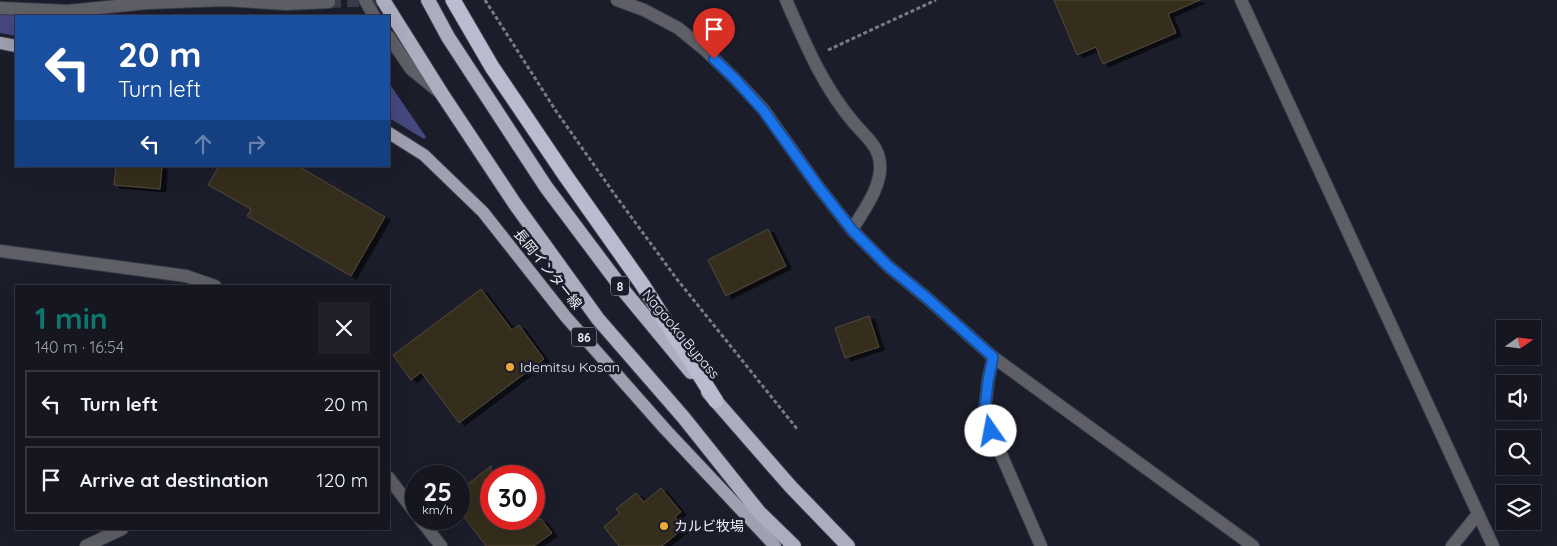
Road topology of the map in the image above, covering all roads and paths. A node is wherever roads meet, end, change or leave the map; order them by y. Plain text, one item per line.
1 (271, 0) edge
2 (365, 0) edge
3 (383, 0) edge
4 (428, 0) edge
5 (454, 0) edge
6 (485, 0) edge
7 (617, 0) edge
8 (786, 0) edge
9 (936, 0) edge
10 (1241, 0) edge
11 (329, 2) dead end
12 (286, 4) junction
13 (0, 8) edge
14 (373, 15) edge
15 (390, 39) edge
16 (0, 43) edge
17 (15, 46) edge
18 (811, 57) junction
19 (442, 94) junction
20 (390, 133) edge
21 (852, 230) junction
22 (0, 251) edge
23 (212, 285) edge
24 (993, 357) junction
25 (716, 401) junction
26 (798, 430) dead end
27 (390, 479) edge
28 (405, 499) edge
29 (1478, 514) junction
30 (120, 530) edge
31 (429, 530) edge
32 (86, 546) edge
33 (441, 546) edge
34 (775, 546) edge
35 (794, 546) edge
36 (848, 546) edge
37 (1041, 546) edge
38 (1253, 546) edge
39 (1452, 546) edge
40 (1493, 546) edge

1 - 12 street
2 - 14 street
3 - 19 highway
4 - 25 highway, Nagaoka Bypass / 8
5 - 25 highway
6 - 26 path
7 - 21 street
8 - 18 street
9 - 18 path
10 - 29 street
11 - 12 street
12 - 13 street
15 - 19 street
16 - 17 main road
18 - 21 street
19 - 35 highway
20 - 34 main road, 長岡インター線 / 86
21 - 24 street
22 - 23 street
24 - 37 street
24 - 38 street
25 - 36 highway, Nagaoka Bypass / 8
27 - 28 street
29 - 39 street
29 - 40 street
30 - 32 street
31 - 33 street

